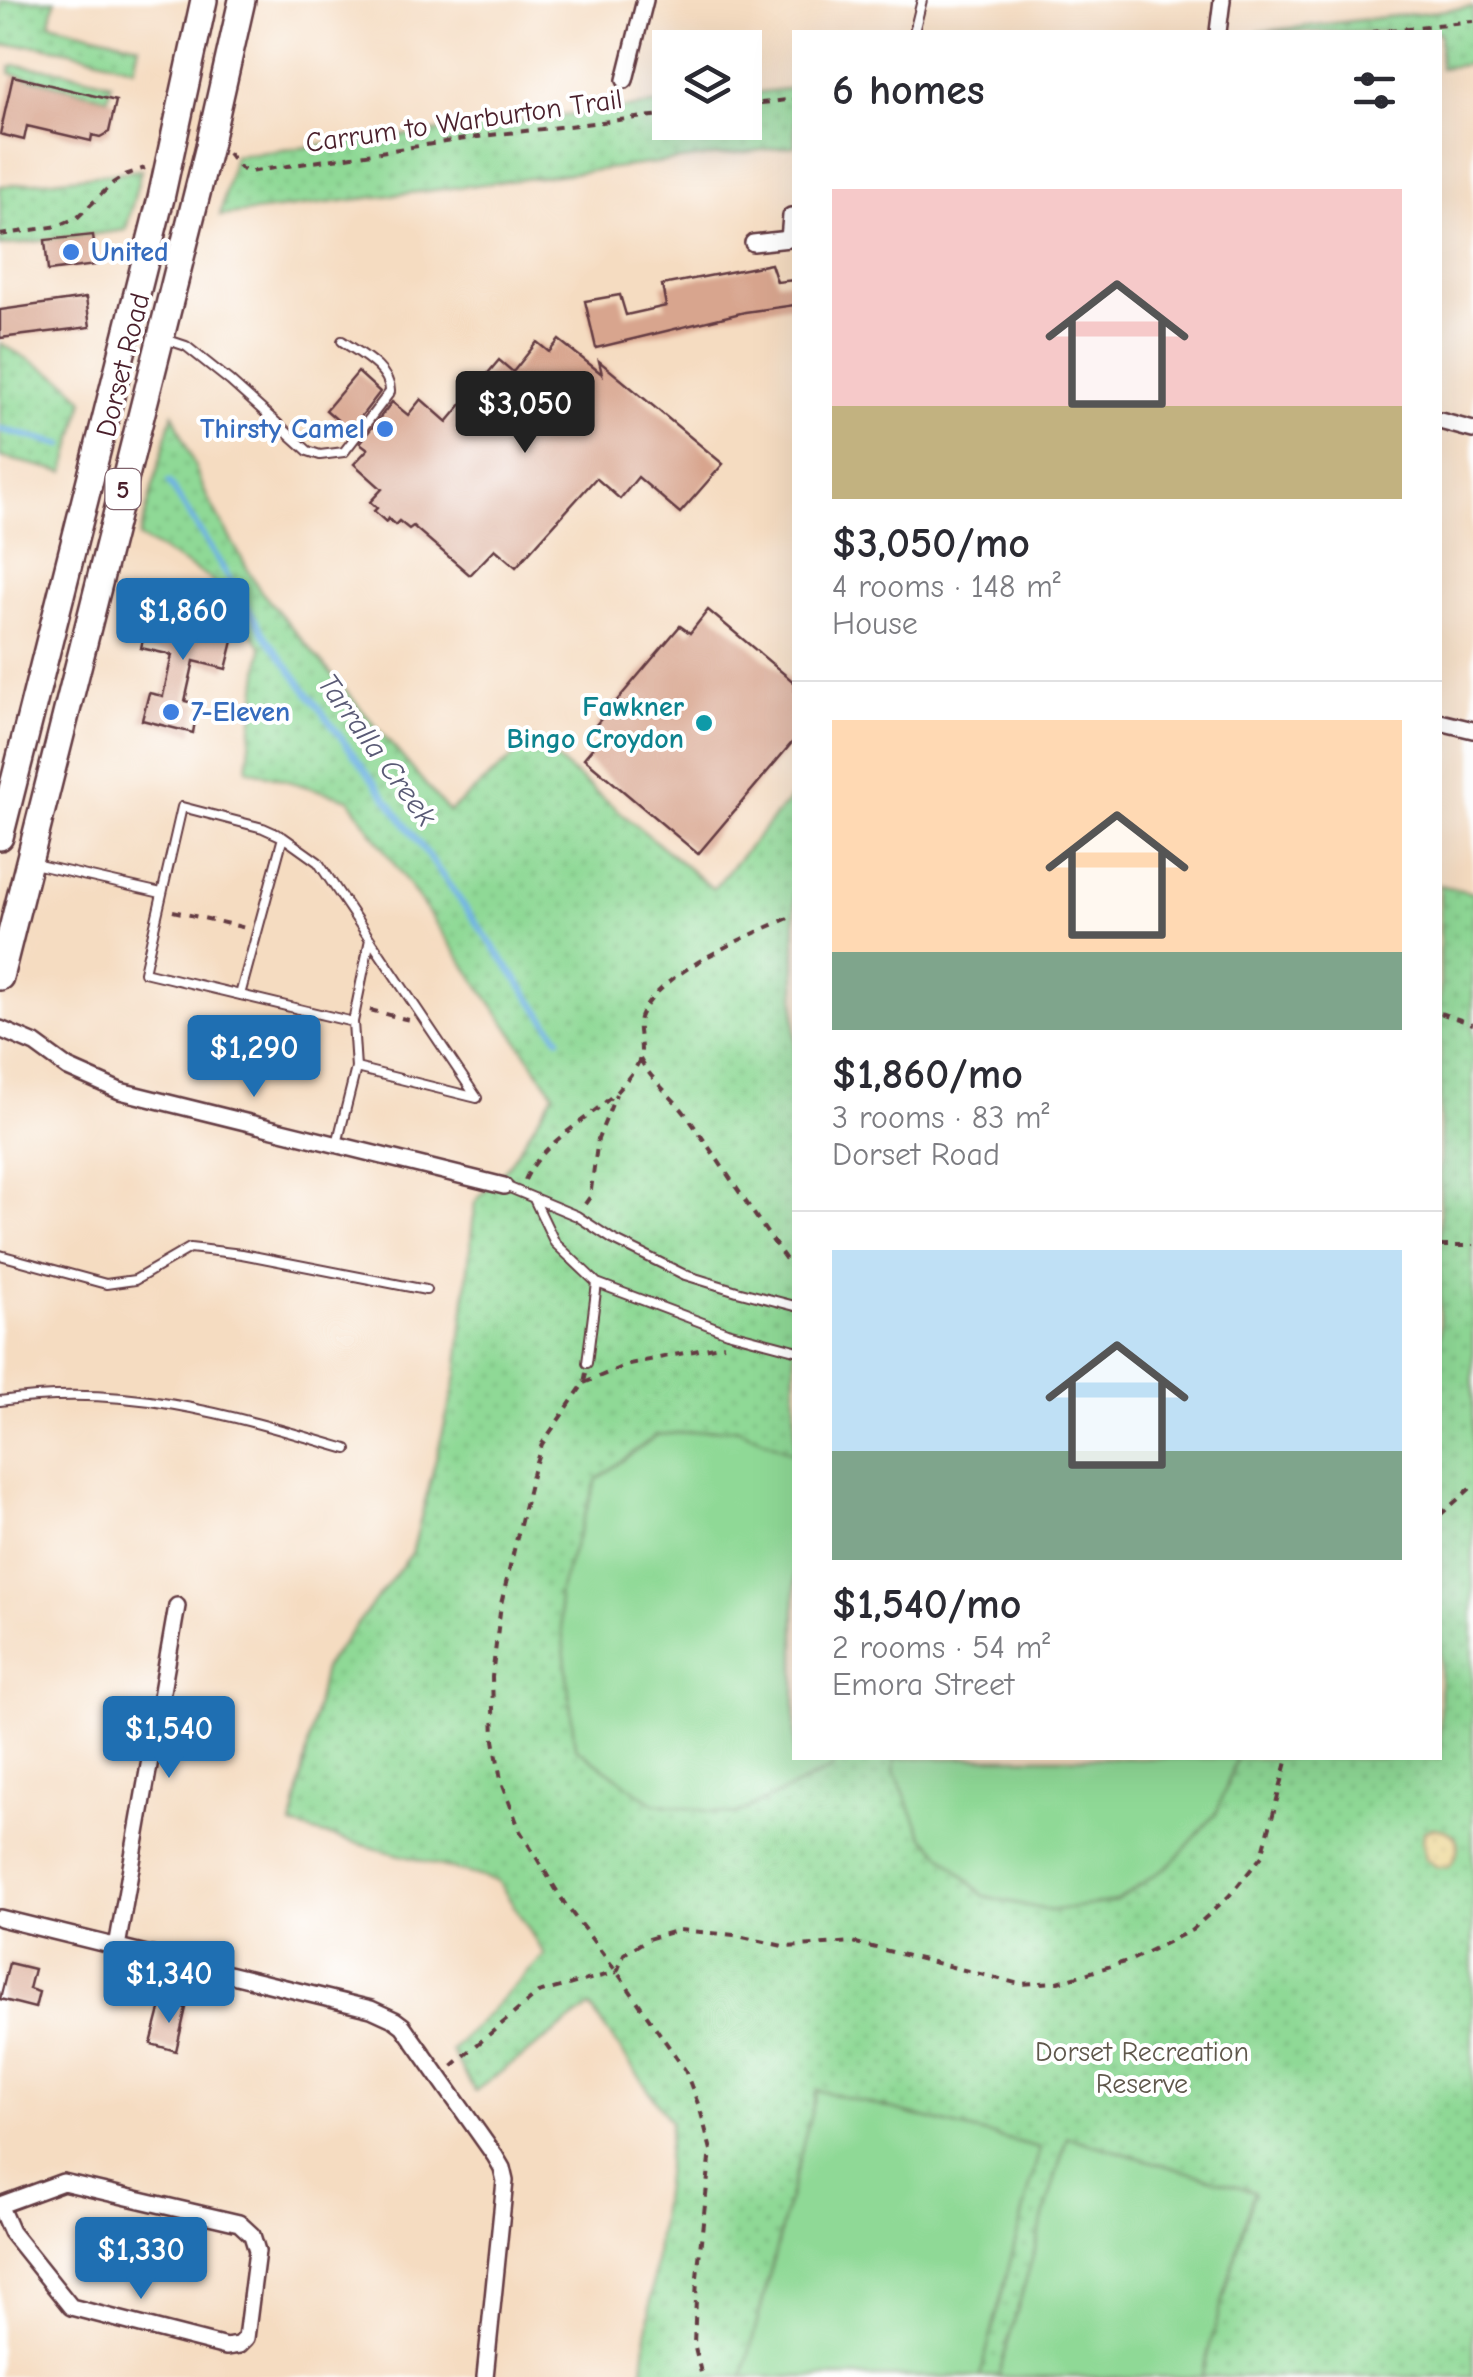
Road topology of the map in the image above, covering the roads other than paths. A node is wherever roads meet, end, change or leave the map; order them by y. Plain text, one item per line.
1 (204, 0) edge
2 (242, 0) edge
3 (645, 0) edge
4 (922, 0) edge
5 (1222, 0) edge
6 (914, 30) edge
7 (1218, 30) edge
8 (625, 80) dead end
9 (790, 216) dead end
10 (792, 240) edge
11 (753, 243) dead end
12 (129, 329) junction
13 (161, 337) junction
14 (342, 340) dead end
15 (1442, 422) edge
16 (1473, 430) edge
17 (40, 680) junction
18 (72, 689) junction
19 (1442, 722) edge
20 (1473, 730) edge
21 (0, 837) edge
22 (283, 837) junction
23 (28, 863) junction
24 (161, 893) junction
25 (370, 939) junction
26 (0, 977) edge
27 (240, 996) junction
28 (353, 1022) junction
29 (0, 1029) edge
30 (356, 1068) junction
31 (337, 1144) junction
32 (512, 1189) joint
33 (534, 1199) junction
34 (0, 1256) edge
35 (597, 1283) junction
36 (426, 1290) dead end
37 (792, 1305) edge
38 (792, 1349) edge
39 (588, 1363) dead end
40 (0, 1401) edge
41 (346, 1448) dead end
42 (177, 1606) dead end
43 (0, 1918) edge
44 (117, 1947) junction
45 (0, 2206) edge
46 (485, 2377) edge

1 - 12 main road, Dorset Road / 5
2 - 13 main road, Dorset Road / 5
3 - 8 street
4 - 6 lane
5 - 7 street
9 - 10 street
10 - 11 street
12 - 13 main road
12 - 17 main road, Dorset Road / 5
13 - 14 lane
13 - 18 main road, Dorset Road / 5
15 - 16 street
17 - 18 main road
17 - 21 main road, Dorset Road / 5
18 - 23 main road, Dorset Road / 5
19 - 20 street
22 - 24 lane
22 - 25 lane
22 - 27 lane
23 - 24 lane
23 - 26 main road, Dorset Road / 5
24 - 27 lane
25 - 28 lane
25 - 30 lane
27 - 28 lane
28 - 30 lane
29 - 31 street
30 - 31 lane
31 - 32 street
32 - 33 lane
33 - 35 lane
33 - 37 lane
34 - 36 lane
35 - 38 lane
35 - 39 lane
40 - 41 lane
42 - 44 street
43 - 44 street
44 - 46 street
45 - 45 street

